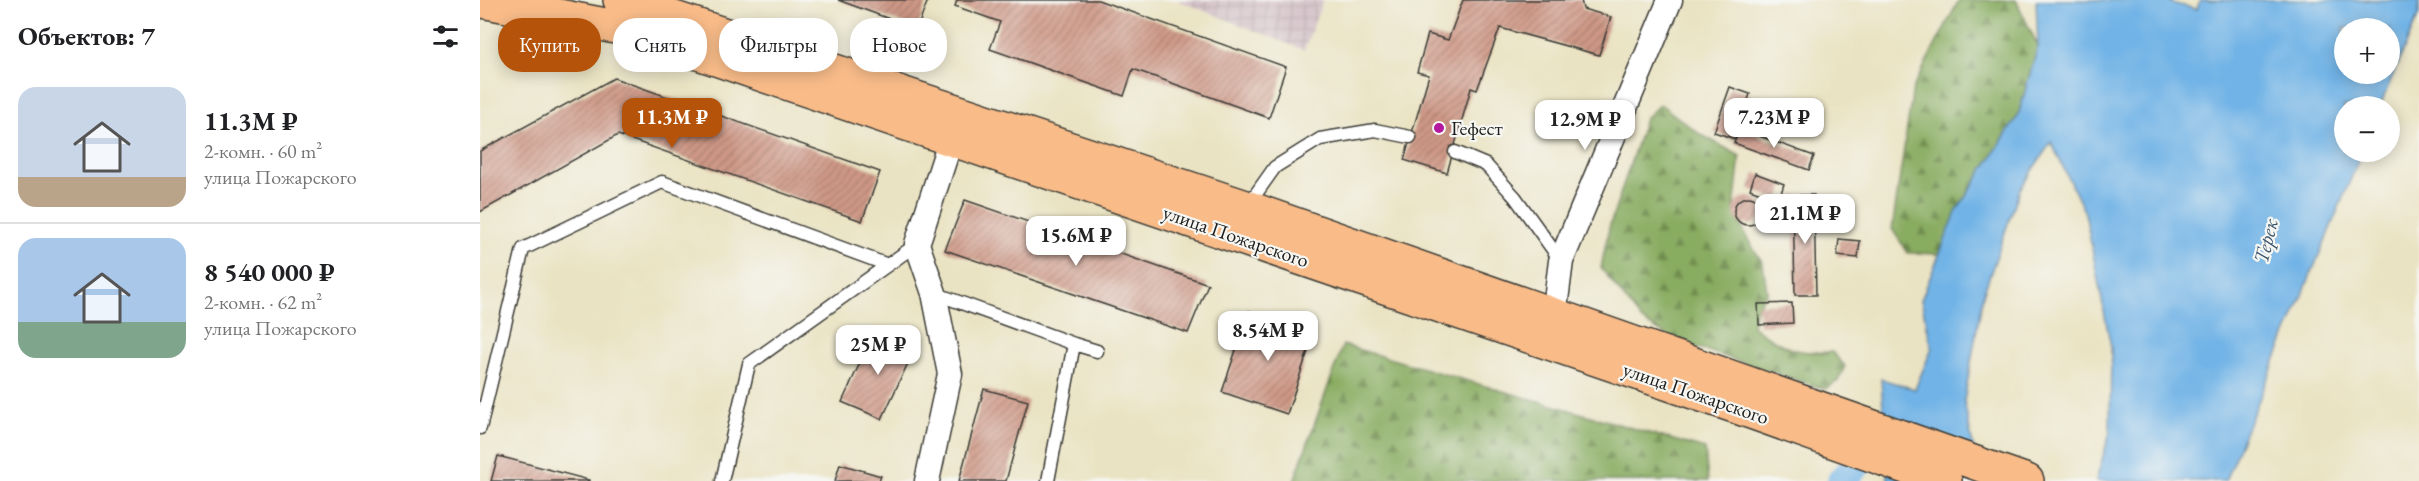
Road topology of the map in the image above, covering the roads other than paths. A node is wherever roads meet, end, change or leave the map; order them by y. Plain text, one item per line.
1 (620, 0) edge
2 (1670, 0) edge
3 (485, 3) edge
4 (1410, 136) dead end
5 (951, 139) junction
6 (1455, 152) dead end
7 (1246, 207) junction
8 (917, 244) junction
9 (1561, 261) junction
10 (888, 265) junction
11 (934, 293) junction
12 (1554, 316) junction
13 (1074, 344) junction
14 (1097, 351) dead end
15 (1738, 394) junction
16 (480, 428) edge
17 (722, 481) edge
18 (927, 481) edge
19 (1048, 481) edge
20 (1945, 481) edge
21 (2027, 481) edge

1 - 7 main road, улица Пожарского
2 - 9 street
3 - 5 main road, улица Пожарского
4 - 7 lane
5 - 8 street
5 - 15 main road, улица Пожарского
6 - 9 lane
7 - 12 main road, улица Пожарского
8 - 10 lane
8 - 11 street
9 - 12 street
10 - 16 lane
10 - 17 lane
11 - 13 lane
11 - 18 street
12 - 15 main road, улица Пожарского
13 - 14 lane
13 - 19 lane
15 - 20 main road, улица Пожарского
15 - 21 main road, улица Пожарского

